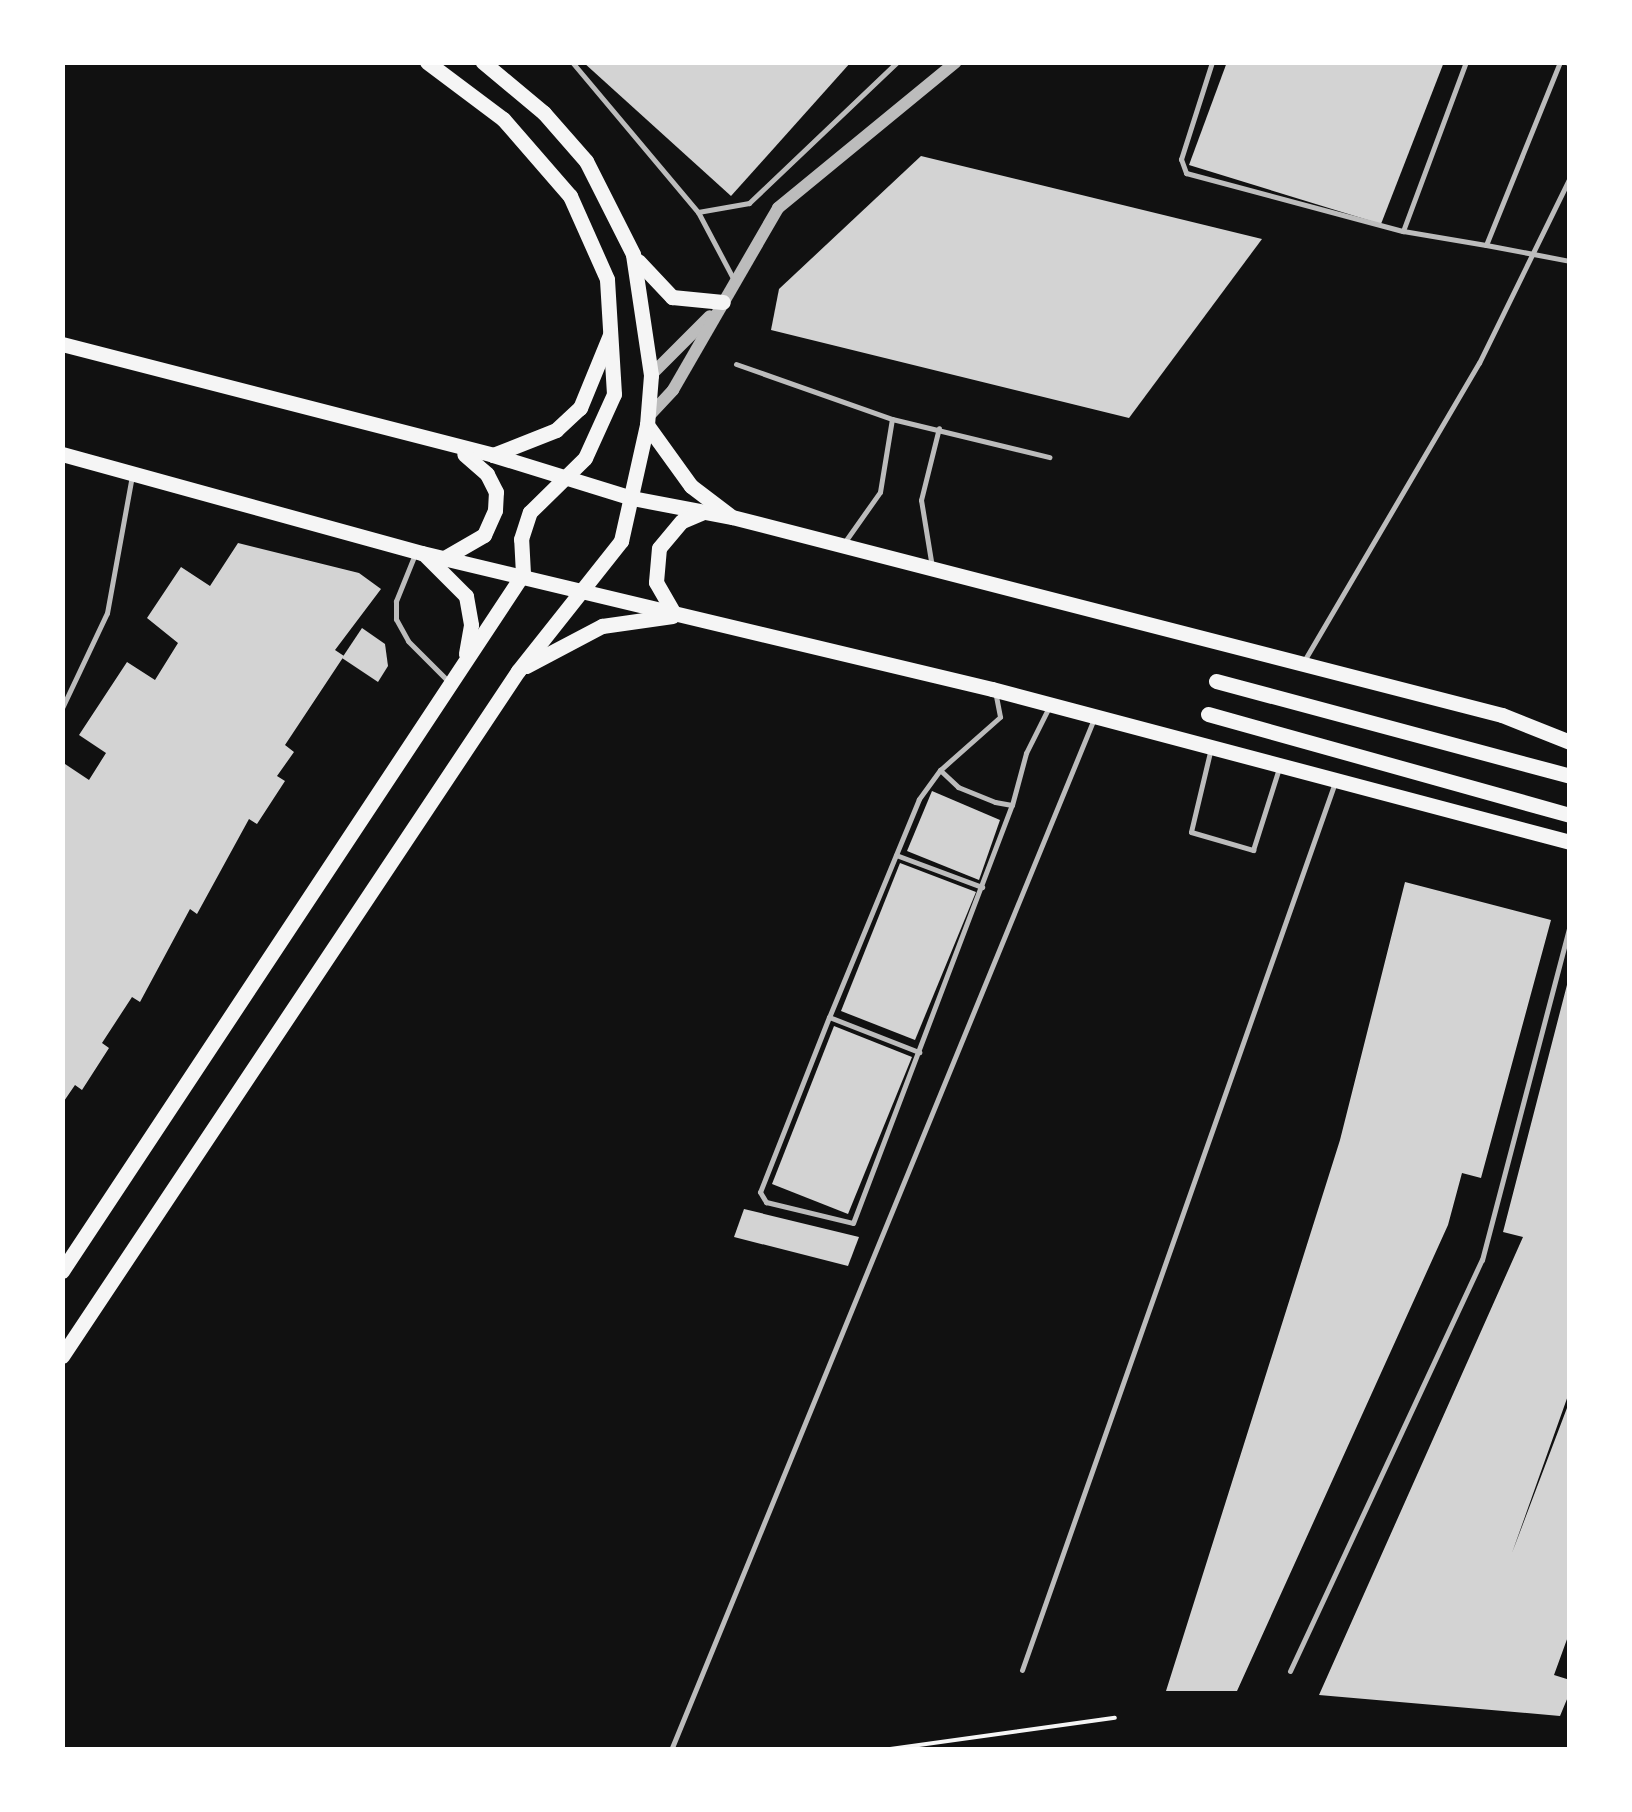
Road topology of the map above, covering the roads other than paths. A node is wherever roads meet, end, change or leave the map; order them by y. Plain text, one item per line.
1 (427, 62) edge
2 (483, 62) edge
3 (572, 62) edge
4 (898, 62) edge
5 (956, 62) edge
6 (1212, 62) edge
7 (1466, 62) edge
8 (1565, 63) edge
9 (1570, 176) edge
10 (698, 212) junction
11 (1403, 232) junction
12 (1486, 245) junction
13 (633, 254) junction
14 (1535, 255) junction
15 (1570, 261) edge
16 (734, 280) junction
17 (721, 305) junction
18 (614, 322) junction
19 (62, 344) edge
20 (736, 364) dead end
21 (651, 375) junction
22 (892, 419) junction
23 (648, 421) junction
24 (938, 428) junction
25 (460, 451) junction
26 (494, 455) junction
27 (1050, 457) dead end
28 (64, 458) edge
29 (132, 473) junction
30 (564, 478) junction
31 (632, 498) junction
32 (703, 512) junction
33 (732, 517) junction
34 (841, 546) junction
35 (419, 552) junction
36 (446, 557) junction
37 (932, 570) junction
38 (522, 574) junction
39 (584, 590) junction
40 (681, 613) junction
41 (1302, 664) junction
42 (518, 671) junction
43 (455, 680) junction
44 (1216, 681) dead end
45 (992, 690) junction
46 (1050, 706) junction
47 (62, 708) edge
48 (1208, 714) dead end
49 (1094, 719) junction
50 (1570, 742) edge
51 (1211, 750) junction
52 (1279, 768) junction
53 (940, 770) junction
54 (1570, 776) edge
55 (1335, 782) junction
56 (1012, 805) junction
57 (1570, 815) edge
58 (1570, 842) edge
59 (896, 855) junction
60 (982, 887) junction
61 (1570, 925) edge
62 (829, 1017) junction
63 (920, 1052) junction
64 (62, 1270) edge
65 (62, 1356) edge
66 (1022, 1670) dead end
67 (1290, 1671) dead end
68 (671, 1750) edge

1 - 18 main road
2 - 13 main road
3 - 10 lane
4 - 10 lane
5 - 16 street
6 - 11 lane
7 - 11 lane
8 - 12 lane
9 - 14 lane
10 - 16 lane
11 - 12 lane
12 - 14 lane
13 - 17 main road
13 - 21 main road
14 - 15 lane
14 - 41 lane
16 - 17 street
17 - 21 street
17 - 23 street
18 - 26 main road
18 - 30 main road
19 - 25 main road
20 - 22 lane
21 - 23 main road
22 - 24 lane
22 - 34 lane
23 - 31 main road
23 - 33 main road
24 - 27 lane
24 - 37 lane
25 - 26 main road
25 - 36 main road
26 - 30 main road
28 - 29 main road
29 - 35 main road
29 - 47 lane
30 - 31 main road
30 - 38 main road
31 - 32 main road
31 - 39 main road
32 - 33 main road
32 - 40 main road
33 - 34 main road
34 - 37 main road
35 - 36 main road
35 - 43 main road
35 - 43 lane
36 - 38 main road
37 - 41 main road
38 - 39 main road
38 - 43 main road
39 - 40 main road
39 - 42 main road
40 - 42 main road
40 - 45 main road
41 - 50 main road
42 - 65 main road
43 - 64 main road
44 - 54 main road
45 - 46 main road
45 - 53 lane
46 - 49 main road
46 - 56 lane
48 - 57 main road
49 - 51 main road
49 - 68 lane
51 - 52 main road
51 - 52 lane
52 - 55 main road
53 - 56 lane
53 - 59 lane
55 - 58 main road
55 - 66 lane
56 - 60 lane
59 - 60 lane
59 - 62 lane
60 - 63 lane
61 - 67 lane
62 - 63 lane
62 - 63 lane

